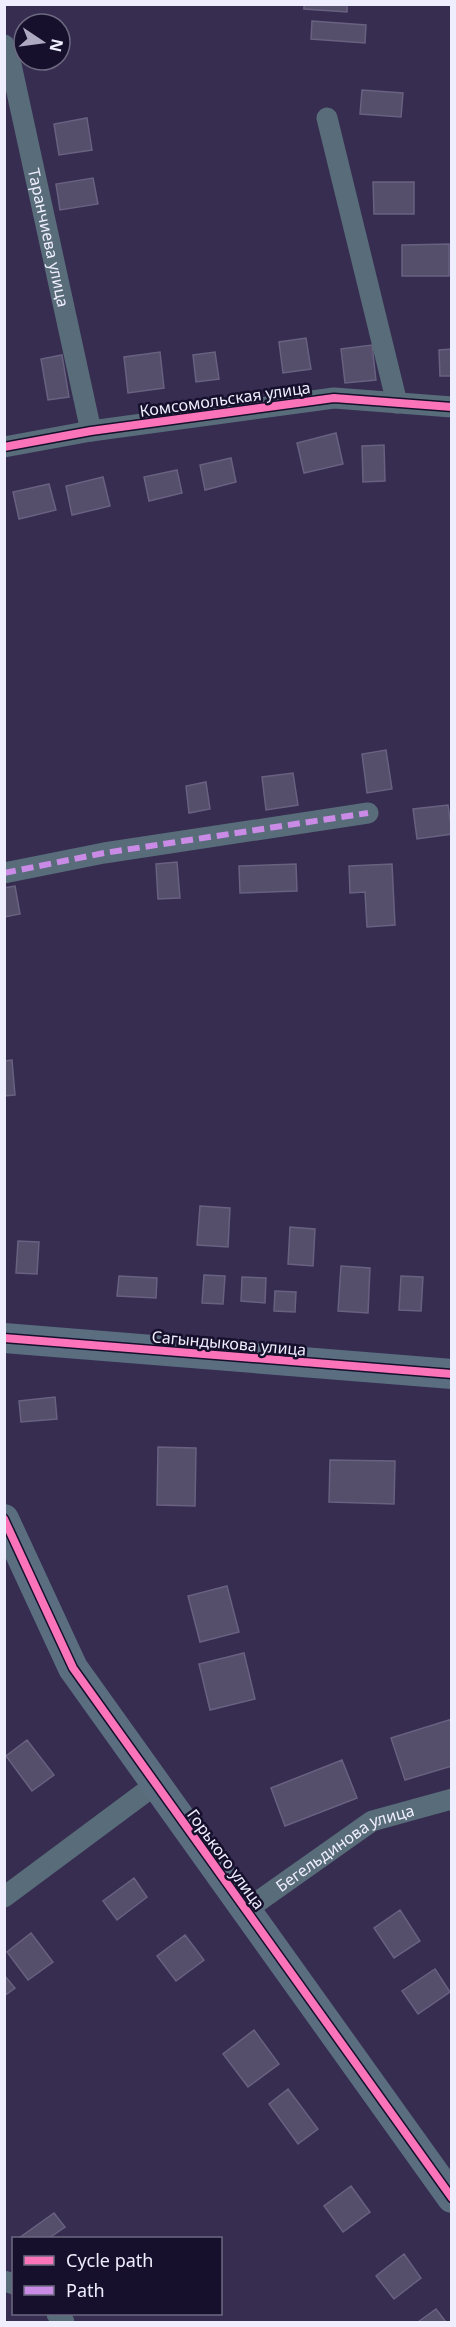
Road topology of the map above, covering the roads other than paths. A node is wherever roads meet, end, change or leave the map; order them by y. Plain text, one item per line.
1 (4, 45) edge
2 (327, 118) dead end
3 (397, 403) junction
4 (452, 407) edge
5 (91, 430) junction
6 (4, 447) edge
7 (368, 813) dead end
8 (4, 873) edge
9 (4, 1338) edge
10 (452, 1374) edge
11 (4, 1519) edge
12 (156, 1784) junction
13 (452, 1799) edge
14 (4, 1897) edge
15 (246, 1910) junction
16 (452, 2198) edge

1 - 5 street, Таранчиева улица
2 - 3 street
3 - 4 street, Комсомольская улица
3 - 5 street, Комсомольская улица
5 - 6 street, Комсомольская улица
7 - 8 street
9 - 10 street, Сагындыкова улица
11 - 12 street, Горького улица
12 - 14 street
12 - 15 street, Горького улица
13 - 15 street, Бегельдинова улица
15 - 16 street, Горького улица

